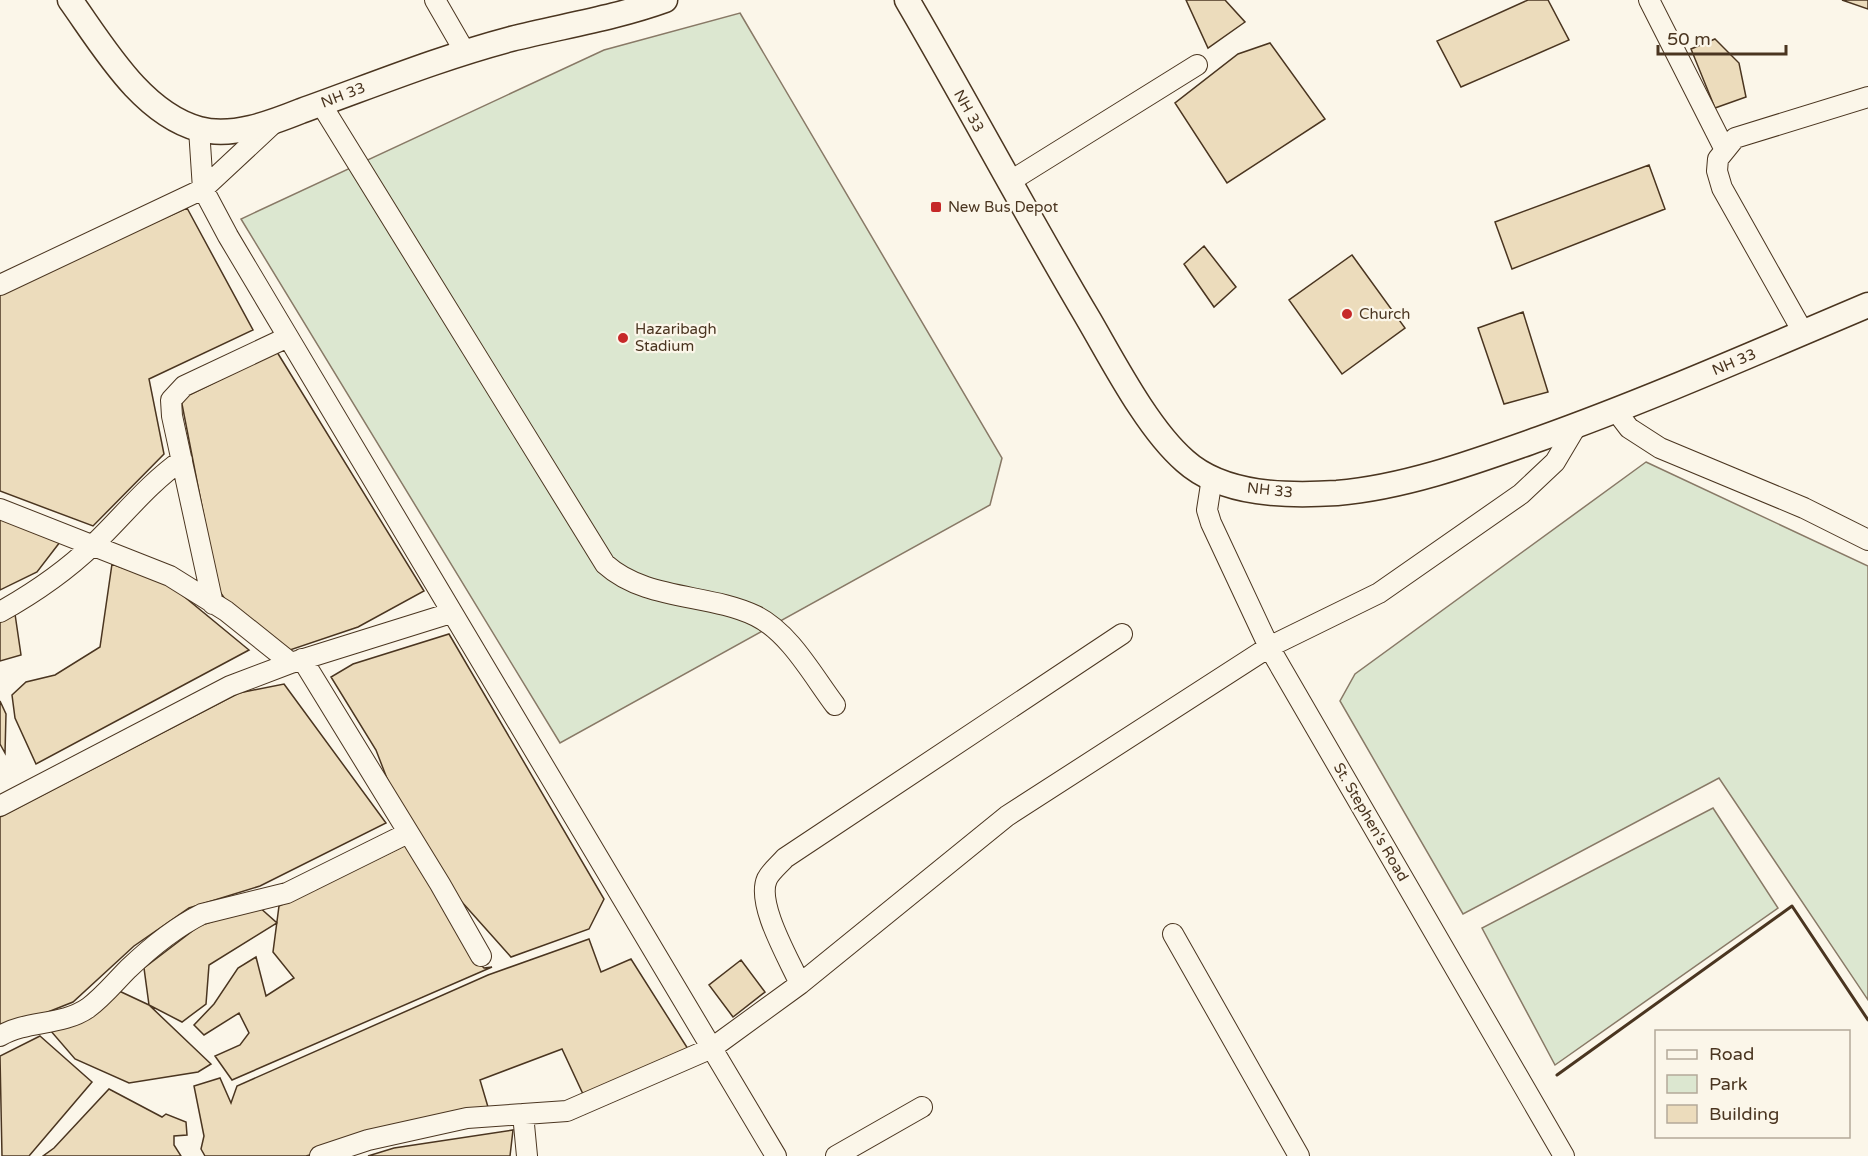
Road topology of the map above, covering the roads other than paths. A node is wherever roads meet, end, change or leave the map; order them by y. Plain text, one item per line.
1 (70, 0) edge
2 (435, 0) edge
3 (665, 0) edge
4 (906, 0) edge
5 (1649, 0) edge
6 (465, 52) junction
7 (1197, 65) dead end
8 (1868, 97) edge
9 (321, 104) junction
10 (277, 120) junction
11 (199, 129) junction
12 (1724, 148) junction
13 (1009, 182) junction
14 (203, 189) junction
15 (0, 285) edge
16 (1868, 305) edge
17 (1803, 332) junction
18 (288, 337) junction
19 (1616, 411) junction
20 (1577, 425) junction
21 (182, 460) junction
22 (1212, 478) junction
23 (0, 509) edge
24 (1868, 540) edge
25 (92, 545) junction
26 (213, 604) junction
27 (0, 612) edge
28 (451, 613) junction
29 (1122, 634) dead end
30 (1269, 647) junction
31 (296, 661) junction
32 (835, 705) dead end
33 (0, 806) edge
34 (408, 833) junction
35 (1173, 934) dead end
36 (481, 956) dead end
37 (800, 984) junction
38 (0, 1036) edge
39 (712, 1048) junction
40 (922, 1107) dead end
41 (523, 1114) junction
42 (320, 1156) edge
43 (527, 1156) edge
44 (776, 1156) edge
45 (836, 1156) edge
46 (1299, 1156) edge
47 (1564, 1156) edge

1 - 11 main road, NH 33
2 - 6 street
3 - 6 main road, NH 33
4 - 13 main road, NH 33
5 - 12 street
6 - 9 main road, NH 33
7 - 13 street
8 - 12 street
9 - 10 main road, NH 33
9 - 32 street
10 - 11 main road, NH 33
10 - 14 street
11 - 14 street
12 - 17 street
13 - 22 main road, NH 33
14 - 15 street
14 - 18 street
16 - 17 main road, NH 33
17 - 19 main road, NH 33
18 - 21 street
18 - 28 street
19 - 20 main road, NH 33
19 - 24 street
20 - 22 main road, NH 33
20 - 30 street
21 - 25 street
21 - 26 street
22 - 30 street, St. Stephen's Road
23 - 25 street
25 - 26 street
25 - 27 street
26 - 31 street
28 - 31 street
28 - 39 street
29 - 37 street
30 - 37 street
30 - 47 street, St. Stephen's Road
31 - 33 street
31 - 34 street
34 - 36 street
34 - 38 street
35 - 46 street
37 - 39 street
39 - 41 street
39 - 44 street
40 - 45 street
41 - 42 street
41 - 43 street

